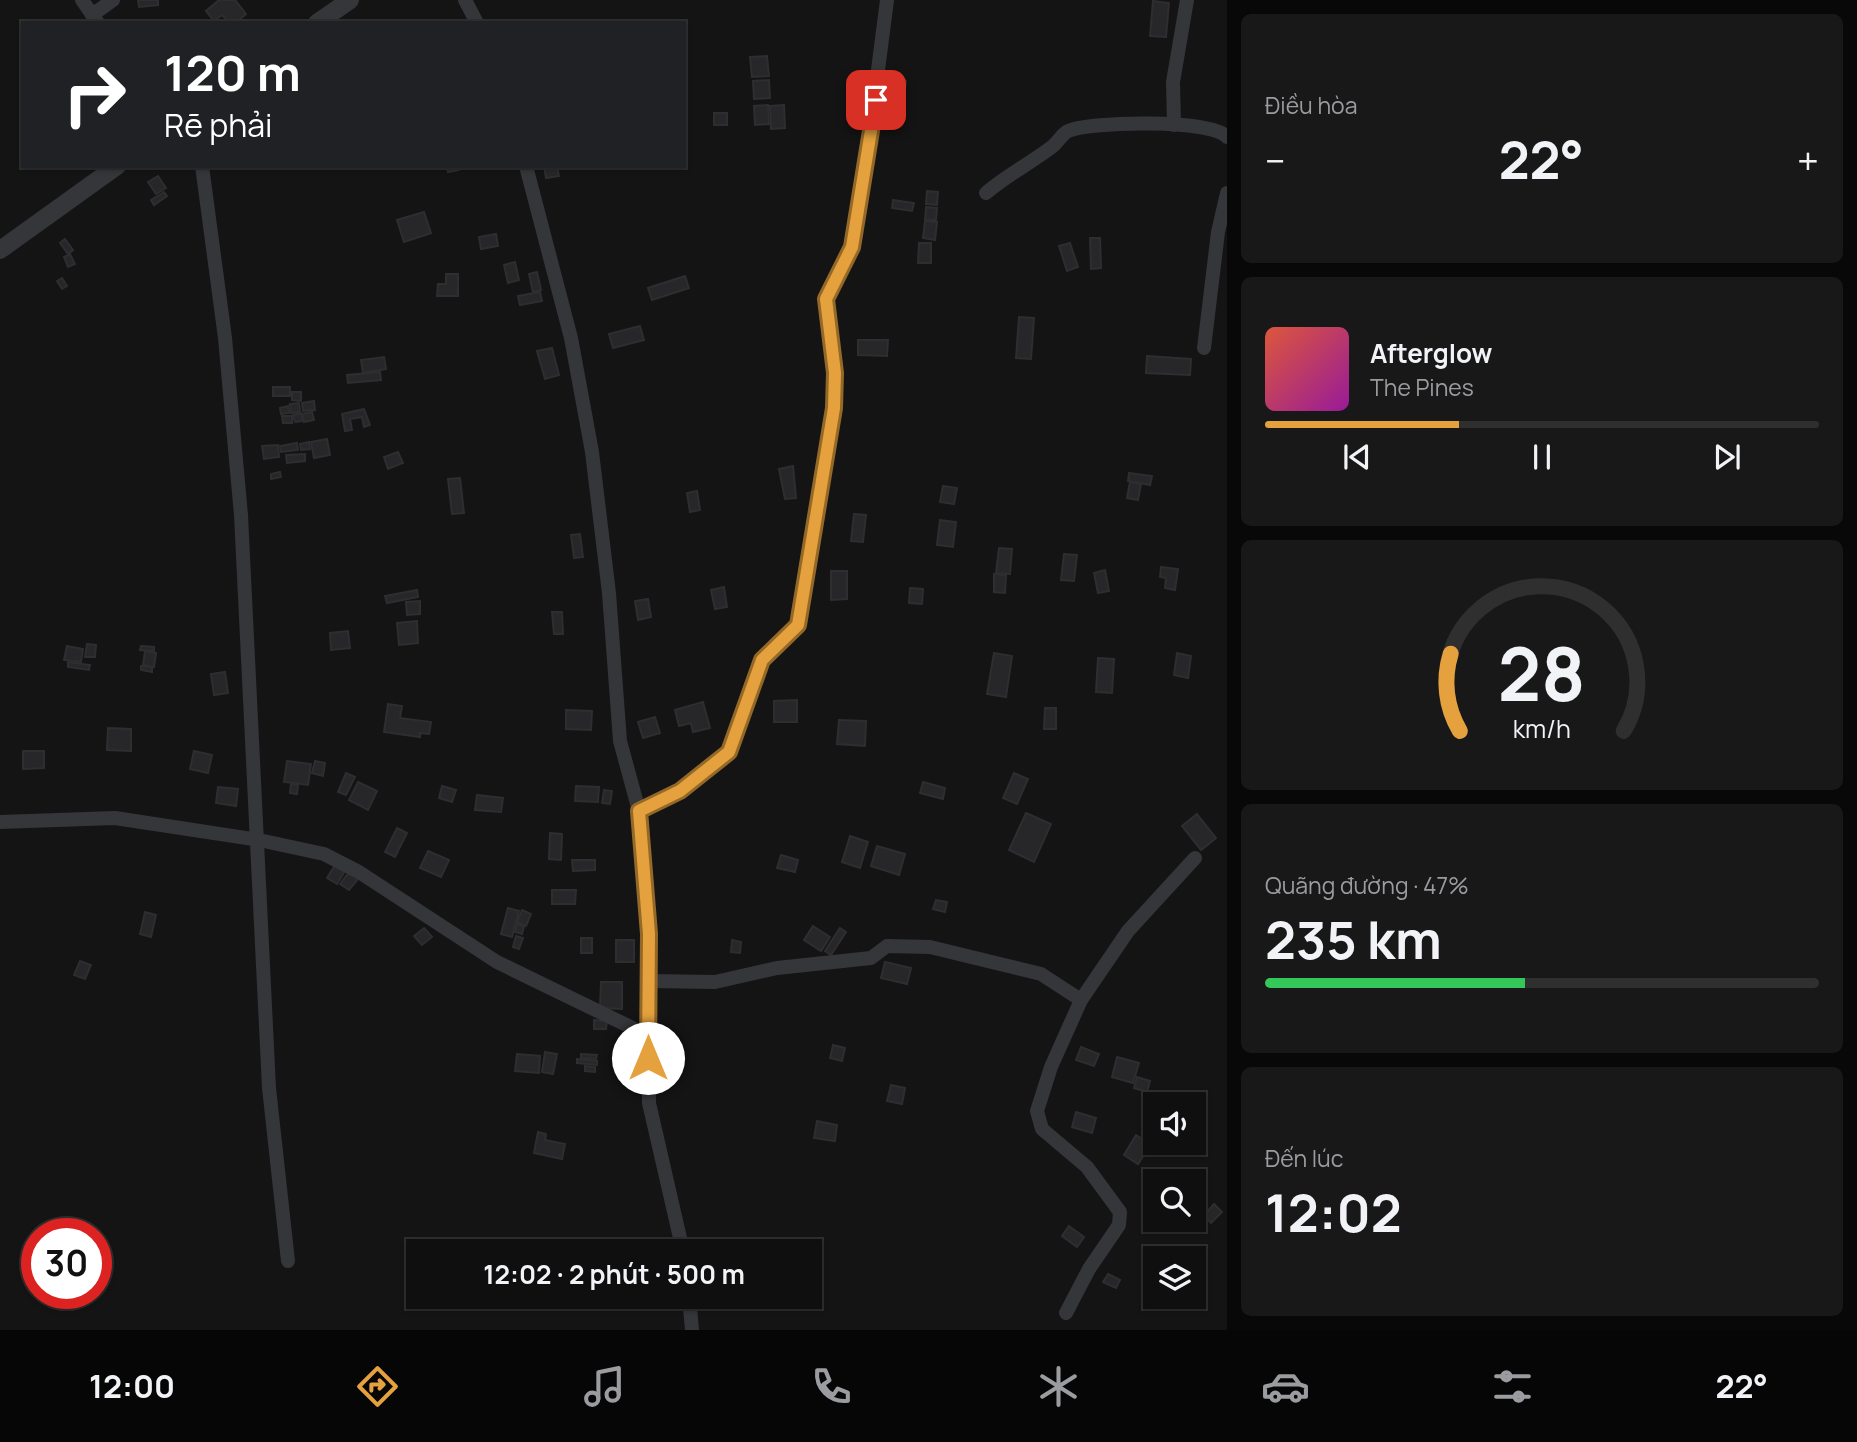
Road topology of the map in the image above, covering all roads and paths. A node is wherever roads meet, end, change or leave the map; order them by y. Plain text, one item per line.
1 (82, 0) edge
2 (113, 0) edge
3 (349, 0) edge
4 (466, 0) edge
5 (887, 0) edge
6 (1188, 0) edge
7 (95, 19) edge
8 (320, 21) edge
9 (476, 21) edge
10 (1174, 125) junction
11 (1227, 137) edge
12 (114, 168) edge
13 (202, 168) edge
14 (527, 168) edge
15 (986, 192) dead end
16 (1227, 192) edge
17 (0, 250) edge
18 (1204, 348) dead end
19 (639, 811) junction
20 (0, 822) edge
21 (259, 840) junction
22 (1195, 858) dead end
23 (649, 981) junction
24 (1081, 1000) junction
25 (647, 1035) junction
26 (680, 1239) edge
27 (288, 1261) dead end
28 (689, 1309) edge
29 (1066, 1313) dead end
30 (692, 1330) edge

1 - 7 street
2 - 7 street
3 - 8 street
4 - 9 street
5 - 19 street
6 - 10 street
10 - 11 street
10 - 15 street
12 - 17 street
13 - 21 street
14 - 19 street
16 - 18 street
19 - 23 street
20 - 21 street
21 - 25 street
21 - 27 street
22 - 24 street
23 - 24 street
23 - 25 street
24 - 29 street
25 - 26 street
28 - 30 street

